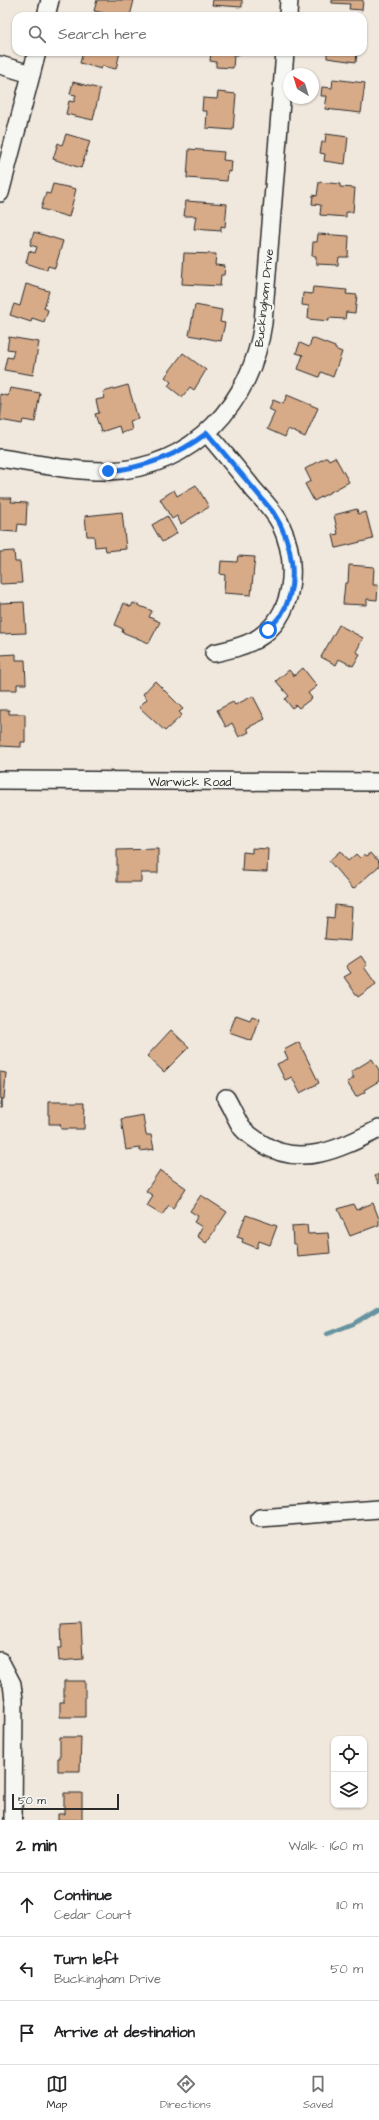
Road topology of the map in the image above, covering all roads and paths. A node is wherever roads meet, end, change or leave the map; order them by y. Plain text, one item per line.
1 (50, 0) edge
2 (289, 0) edge
3 (47, 12) edge
4 (288, 12) edge
5 (35, 56) edge
6 (285, 56) edge
7 (0, 66) edge
8 (31, 74) junction
9 (0, 192) edge
10 (207, 433) junction
11 (0, 458) edge
12 (214, 653) dead end
13 (0, 780) edge
14 (379, 782) edge
15 (226, 1098) dead end
16 (379, 1129) edge
17 (379, 1509) edge
18 (260, 1518) dead end
19 (0, 1661) edge
20 (13, 1820) edge

1 - 3 street
2 - 4 street
5 - 8 street
6 - 10 street, Buckingham Drive
7 - 8 street
8 - 9 street
10 - 11 street, Buckingham Drive
10 - 12 street
13 - 14 street, Warwick Road
15 - 16 street
17 - 18 street
19 - 20 street

